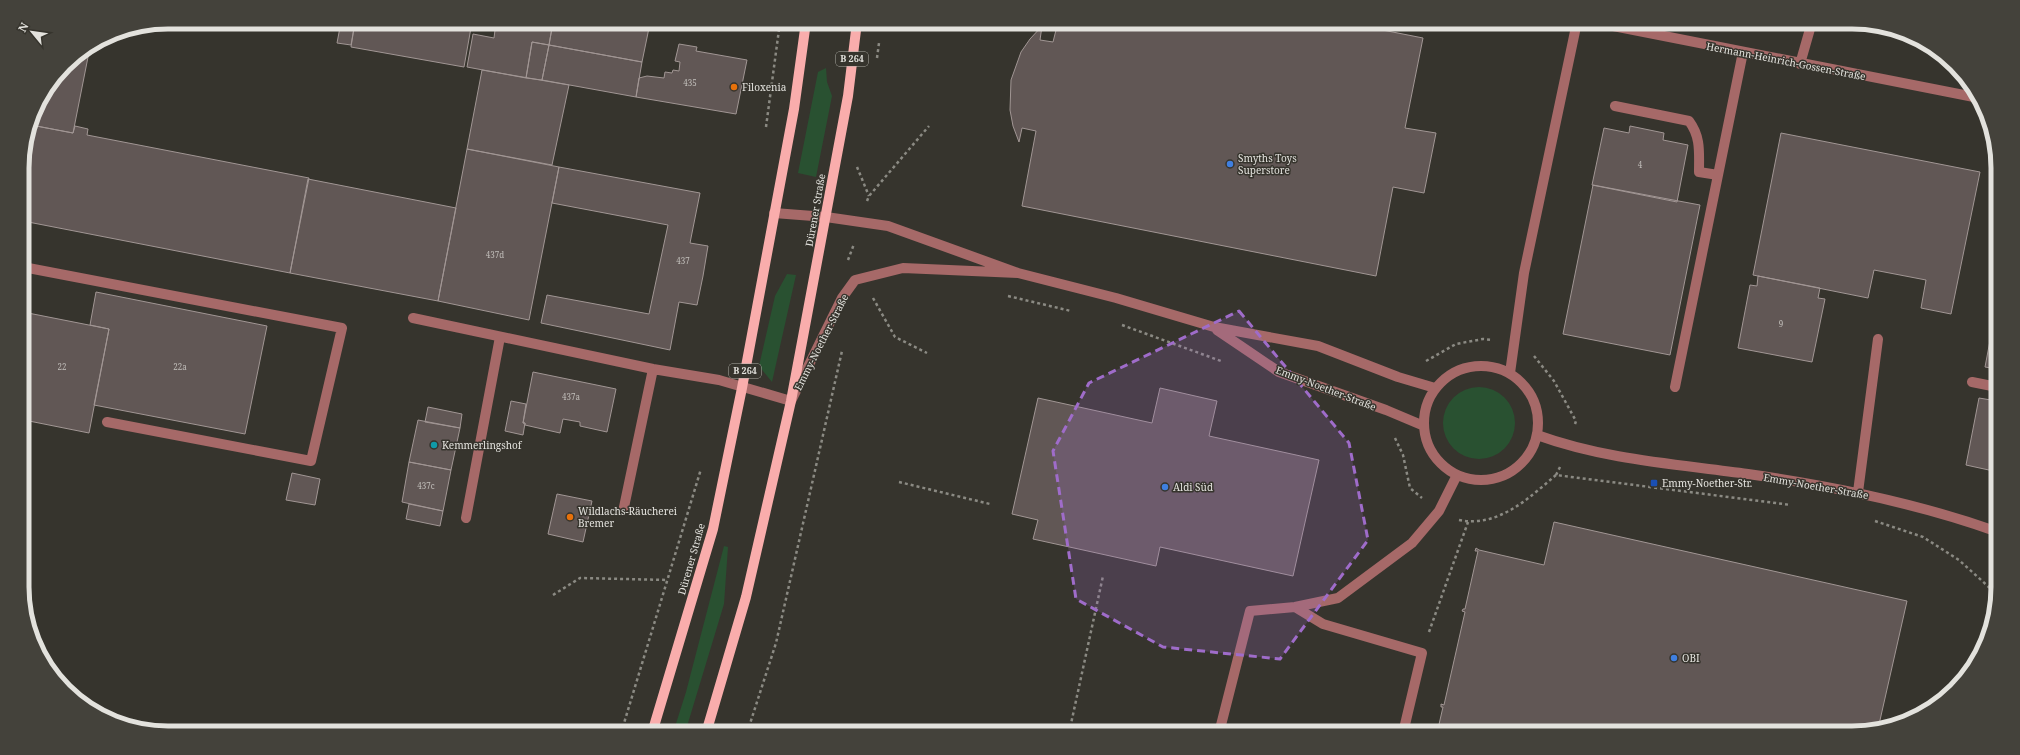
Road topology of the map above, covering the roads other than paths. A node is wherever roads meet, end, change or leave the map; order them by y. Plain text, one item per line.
1 (805, 29) edge
2 (856, 29) edge
3 (1576, 29) edge
4 (1635, 29) edge
5 (1810, 29) edge
6 (1742, 52) junction
7 (1800, 64) junction
8 (1971, 96) edge
9 (1614, 106) dead end
10 (1718, 175) junction
11 (774, 213) junction
12 (826, 217) junction
13 (29, 268) edge
14 (1018, 273) junction
15 (413, 318) dead end
16 (1214, 328) junction
17 (500, 337) junction
18 (1878, 339) dead end
19 (653, 369) junction
20 (1510, 373) junction
21 (1972, 382) dead end
22 (1991, 386) edge
23 (1675, 387) dead end
24 (742, 388) junction
25 (1435, 388) junction
26 (791, 401) junction
27 (107, 422) dead end
28 (1424, 426) junction
29 (1537, 435) junction
30 (1457, 475) junction
31 (1858, 492) junction
32 (624, 507) dead end
33 (466, 518) dead end
34 (1991, 530) edge
35 (1295, 607) junction
36 (654, 726) edge
37 (708, 726) edge
38 (1221, 726) edge
39 (1405, 726) edge

1 - 11 main road, Dürener Straße / B 264
2 - 12 main road, Dürener Straße / B 264
3 - 20 street
4 - 6 street, Hermann-Heinrich-Gossen-Straße
5 - 7 street
6 - 7 street, Hermann-Heinrich-Gossen-Straße
6 - 10 street
7 - 8 street, Hermann-Heinrich-Gossen-Straße
9 - 10 street
10 - 23 street
11 - 12 street, Emmy-Noether-Straße
11 - 24 main road, Dürener Straße / B 264
12 - 14 street, Emmy-Noether-Straße
12 - 26 main road, Dürener Straße / B 264
13 - 27 street
14 - 16 street, Emmy-Noether-Straße
14 - 26 street, Emmy-Noether-Straße
15 - 17 street
16 - 25 street, Emmy-Noether-Straße
16 - 28 street, Emmy-Noether-Straße
17 - 19 street
17 - 33 street
18 - 31 street
19 - 24 street
19 - 32 street
20 - 25 street
20 - 29 street
21 - 22 street
24 - 26 street
24 - 36 main road, Dürener Straße / B 264
25 - 28 street
26 - 37 main road, Dürener Straße / B 264
28 - 30 street
29 - 30 street
29 - 31 street, Emmy-Noether-Straße
30 - 35 street
31 - 34 street, Emmy-Noether-Straße
35 - 38 street
35 - 39 street

